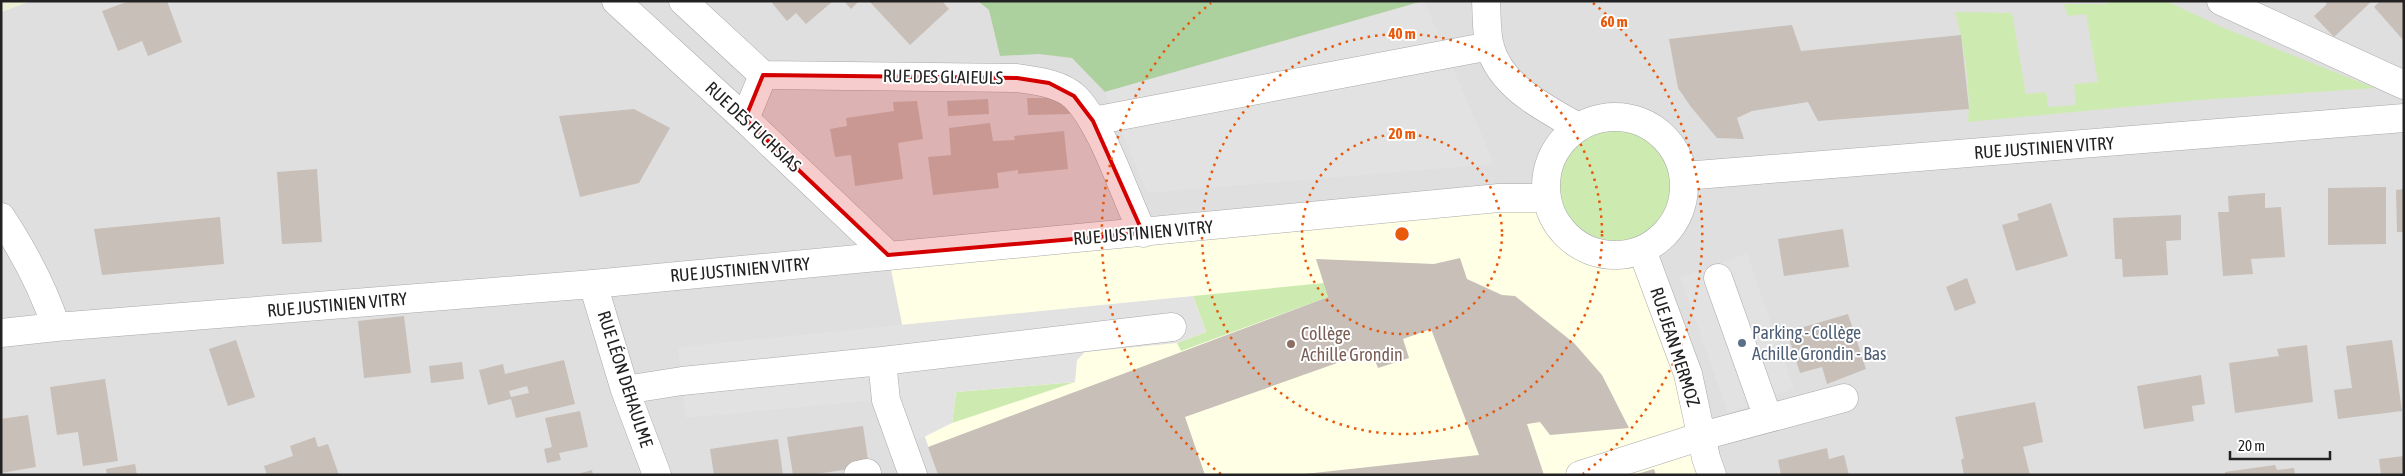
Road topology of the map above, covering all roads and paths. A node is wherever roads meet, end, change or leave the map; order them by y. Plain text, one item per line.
1 (616, 1) edge
2 (683, 1) edge
3 (1486, 1) edge
4 (2221, 1) edge
5 (1490, 46) junction
6 (763, 75) junction
7 (2404, 85) edge
8 (2404, 118) edge
9 (745, 119) junction
10 (1093, 121) junction
11 (1578, 127) junction
12 (1684, 176) junction
13 (1547, 198) junction
14 (1, 217) edge
15 (1143, 233) junction
16 (1642, 250) junction
17 (888, 255) junction
18 (1718, 278) dead end
19 (593, 284) junction
20 (56, 328) junction
21 (1172, 328) dead end
22 (1, 333) edge
23 (882, 361) junction
24 (626, 390) junction
25 (1844, 398) dead end
26 (1768, 418) junction
27 (1702, 436) junction
28 (657, 475) edge
29 (913, 475) edge
30 (1580, 475) edge
31 (1712, 475) edge

1 - 9 street, RUE DES FUCHSIAS
2 - 6 street
3 - 5 street
4 - 7 street
5 - 10 street
5 - 11 street
6 - 9 street
6 - 10 street, RUE DES GLAIEULS
8 - 12 street, RUE JUSTINIEN VITRY
9 - 17 street, RUE DES FUCHSIAS
10 - 15 street, RUE DES GLAIEULS
11 - 12 street
11 - 13 street
12 - 16 street
13 - 15 street, RUE JUSTINIEN VITRY
13 - 16 street
14 - 20 street
15 - 17 street, RUE JUSTINIEN VITRY
16 - 27 street, RUE JEAN MERMOZ
17 - 19 street, RUE JUSTINIEN VITRY
18 - 26 street
19 - 20 street, RUE JUSTINIEN VITRY
19 - 24 street, RUE LÉON DEHAULME
20 - 22 street, RUE JUSTINIEN VITRY
21 - 23 street
23 - 24 street
23 - 29 street
24 - 28 street, RUE LÉON DEHAULME
25 - 26 street
26 - 27 street
27 - 30 street
27 - 31 street, RUE JEAN MERMOZ

